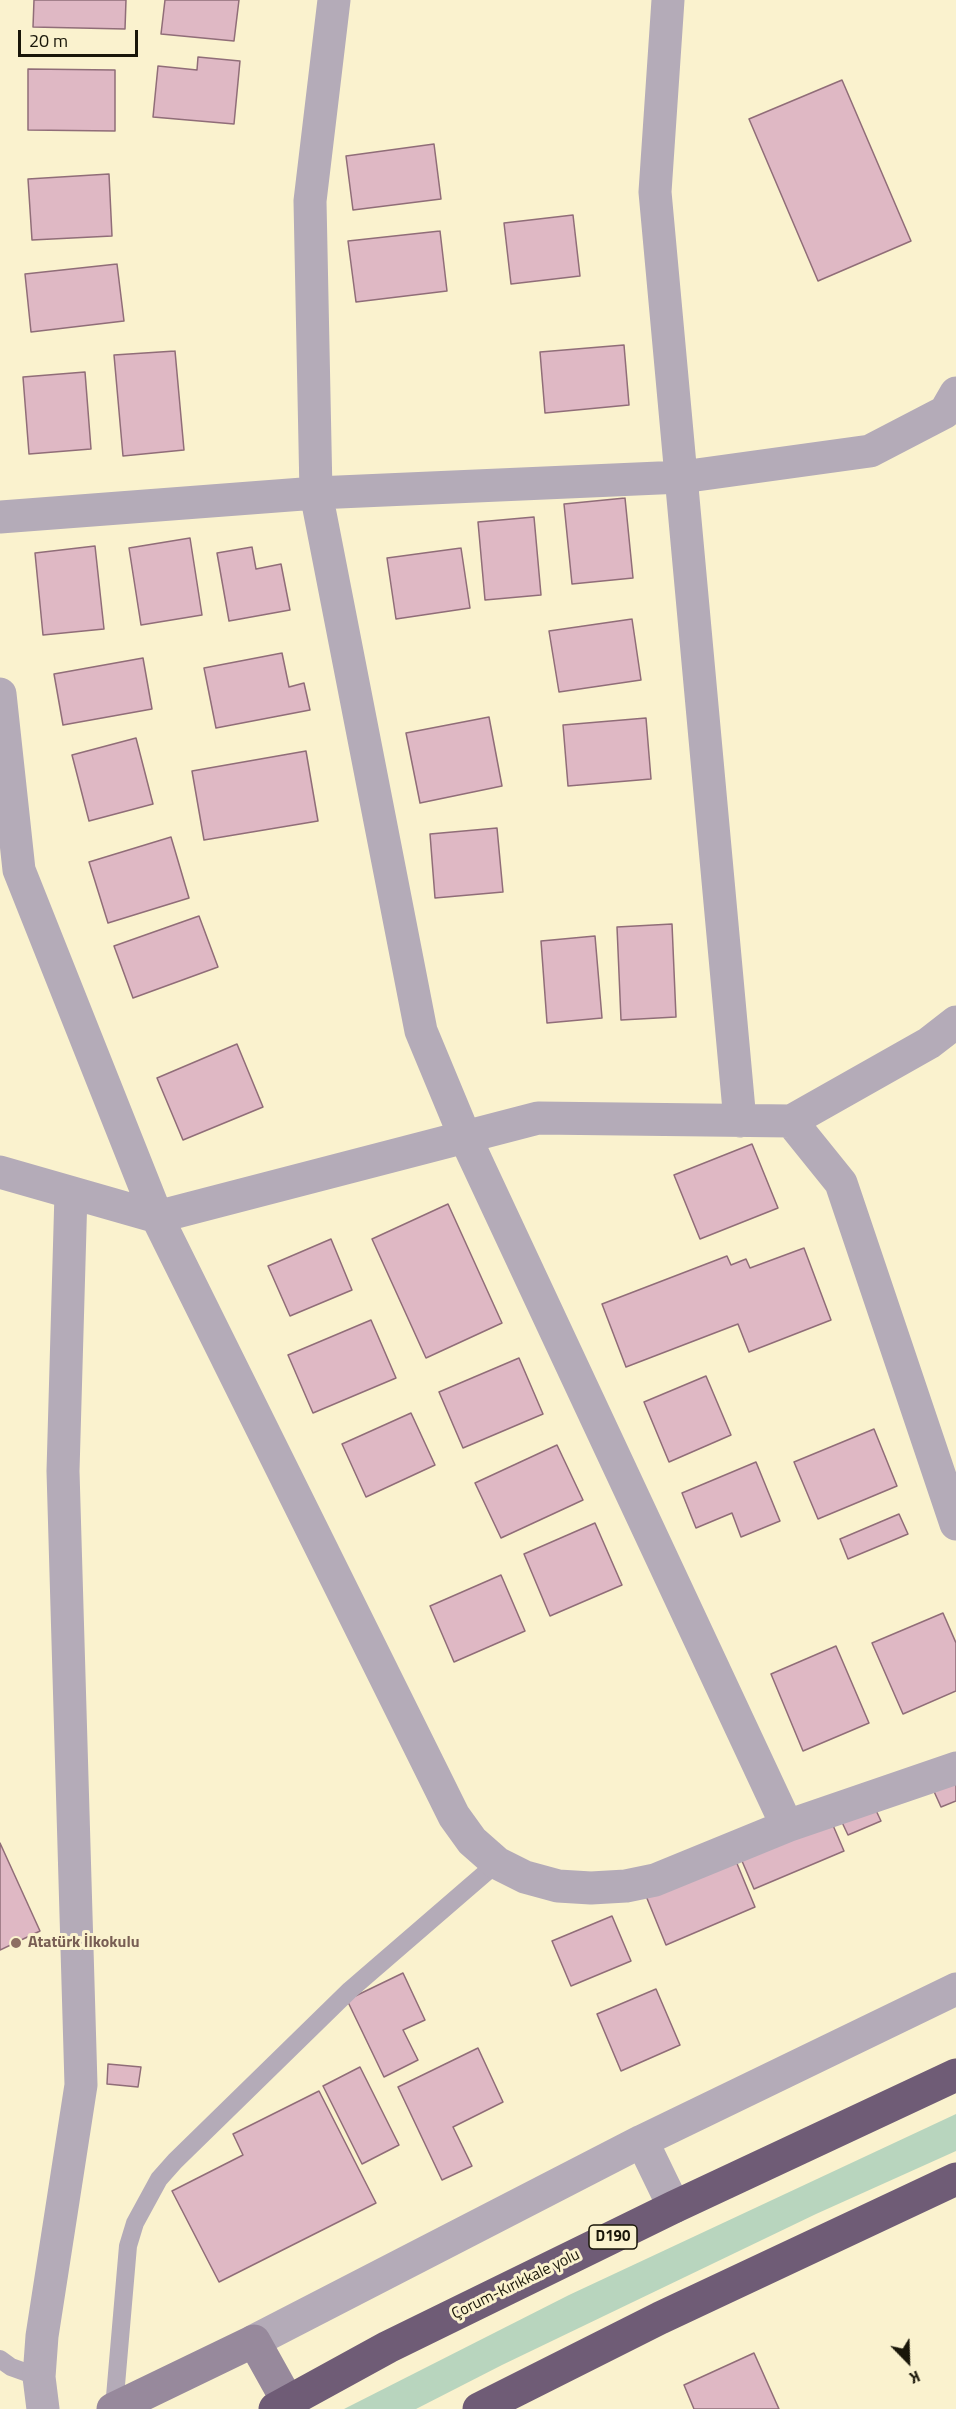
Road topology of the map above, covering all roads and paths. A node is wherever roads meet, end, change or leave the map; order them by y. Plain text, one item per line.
1 (334, 0) edge
2 (668, 0) edge
3 (956, 393) edge
4 (682, 477) junction
5 (316, 493) junction
6 (0, 516) edge
7 (0, 694) edge
8 (0, 823) edge
9 (10, 870) edge
10 (956, 1022) edge
11 (741, 1120) junction
12 (791, 1121) junction
13 (465, 1137) junction
14 (0, 1172) edge
15 (71, 1193) junction
16 (156, 1217) junction
17 (956, 1524) edge
18 (956, 1768) edge
19 (787, 1826) junction
20 (497, 1863) junction
21 (956, 1989) edge
22 (956, 2075) edge
23 (642, 2141) junction
24 (956, 2179) edge
25 (674, 2207) junction
26 (254, 2341) junction
27 (0, 2359) edge
28 (39, 2377) junction
29 (281, 2405) edge
30 (43, 2409) edge
31 (114, 2409) edge
32 (479, 2409) edge

1 - 5 street
2 - 4 street
3 - 4 street
4 - 5 street
4 - 11 street
5 - 6 street
5 - 13 street
7 - 9 street
8 - 9 street
9 - 16 street
10 - 12 street
11 - 12 street
11 - 13 street
12 - 17 street
13 - 16 street
13 - 19 street
14 - 15 street
15 - 16 street
15 - 28 street
16 - 20 street
18 - 19 street
19 - 20 street
20 - 31 lane
21 - 23 street
22 - 25 highway, Çorum-Kırıkkale yolu / D190
23 - 25 street
23 - 26 street
24 - 32 highway
25 - 29 highway, Çorum-Kırıkkale yolu / D190
26 - 29 street
26 - 31 street
27 - 28 lane
28 - 30 street

